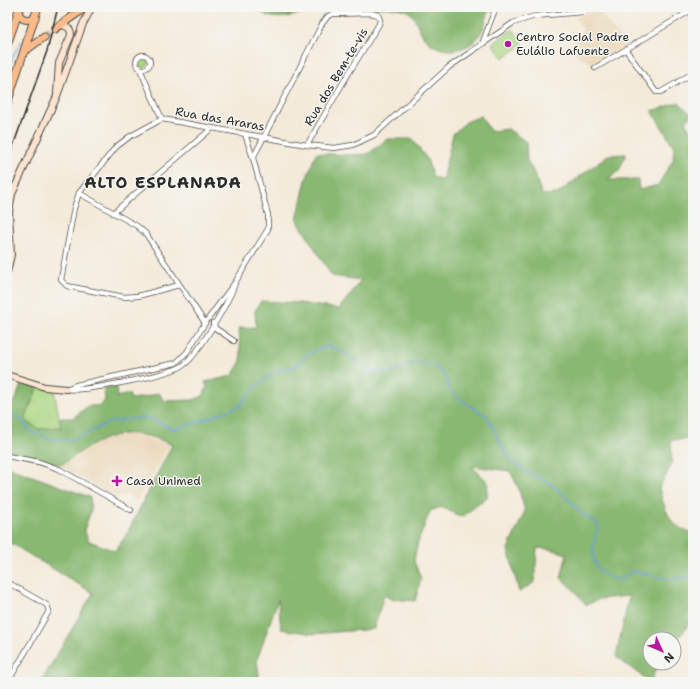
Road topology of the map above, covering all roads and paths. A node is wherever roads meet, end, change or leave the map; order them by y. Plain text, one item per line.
1 (38, 7) edge
2 (86, 7) edge
3 (92, 7) edge
4 (496, 7) edge
5 (595, 7) edge
6 (693, 9) edge
7 (19, 10) edge
8 (36, 18) junction
9 (59, 27) joint
10 (44, 37) tunnel mouth
11 (7, 44) edge
12 (482, 44) junction
13 (626, 50) junction
14 (25, 51) junction
15 (595, 68) dead end
16 (140, 69) dead end
17 (693, 73) edge
18 (57, 96) junction
19 (7, 104) edge
20 (162, 119) junction
21 (211, 129) junction
22 (245, 134) junction
23 (264, 138) junction
24 (307, 145) junction
25 (253, 158) junction
26 (79, 193) junction
27 (113, 213) junction
28 (7, 272) edge
29 (236, 281) junction
30 (179, 285) junction
31 (205, 323) junction
32 (212, 327) junction
33 (234, 341) dead end
34 (182, 363) junction
35 (7, 375) edge
36 (66, 389) joint
37 (7, 456) edge
38 (131, 510) dead end
39 (7, 582) edge
40 (8, 682) edge

1 - 8 main road
2 - 9 main road
3 - 18 street
4 - 12 street
5 - 12 street, Rua das Araras
6 - 13 street
7 - 8 main road
7 - 11 main road
8 - 14 main road
9 - 18 street
10 - 14 main road
12 - 24 street, Rua das Araras
13 - 15 street
13 - 17 street
14 - 19 main road
16 - 20 street
18 - 28 street
20 - 21 street, Rua das Araras
20 - 26 street, Rua das Araras
21 - 22 street, Rua das Araras
21 - 27 street
22 - 23 street, Rua das Araras
22 - 25 street
23 - 24 street, Rua das Araras
23 - 24 street, Rua dos Bem-te-vis
23 - 25 street
25 - 29 street
26 - 27 street
26 - 30 street, Rua das Araras
27 - 30 street
29 - 31 street
29 - 32 street
30 - 31 street
31 - 34 street
32 - 33 street
32 - 34 street
34 - 36 street
35 - 36 street
37 - 38 street
39 - 40 street

